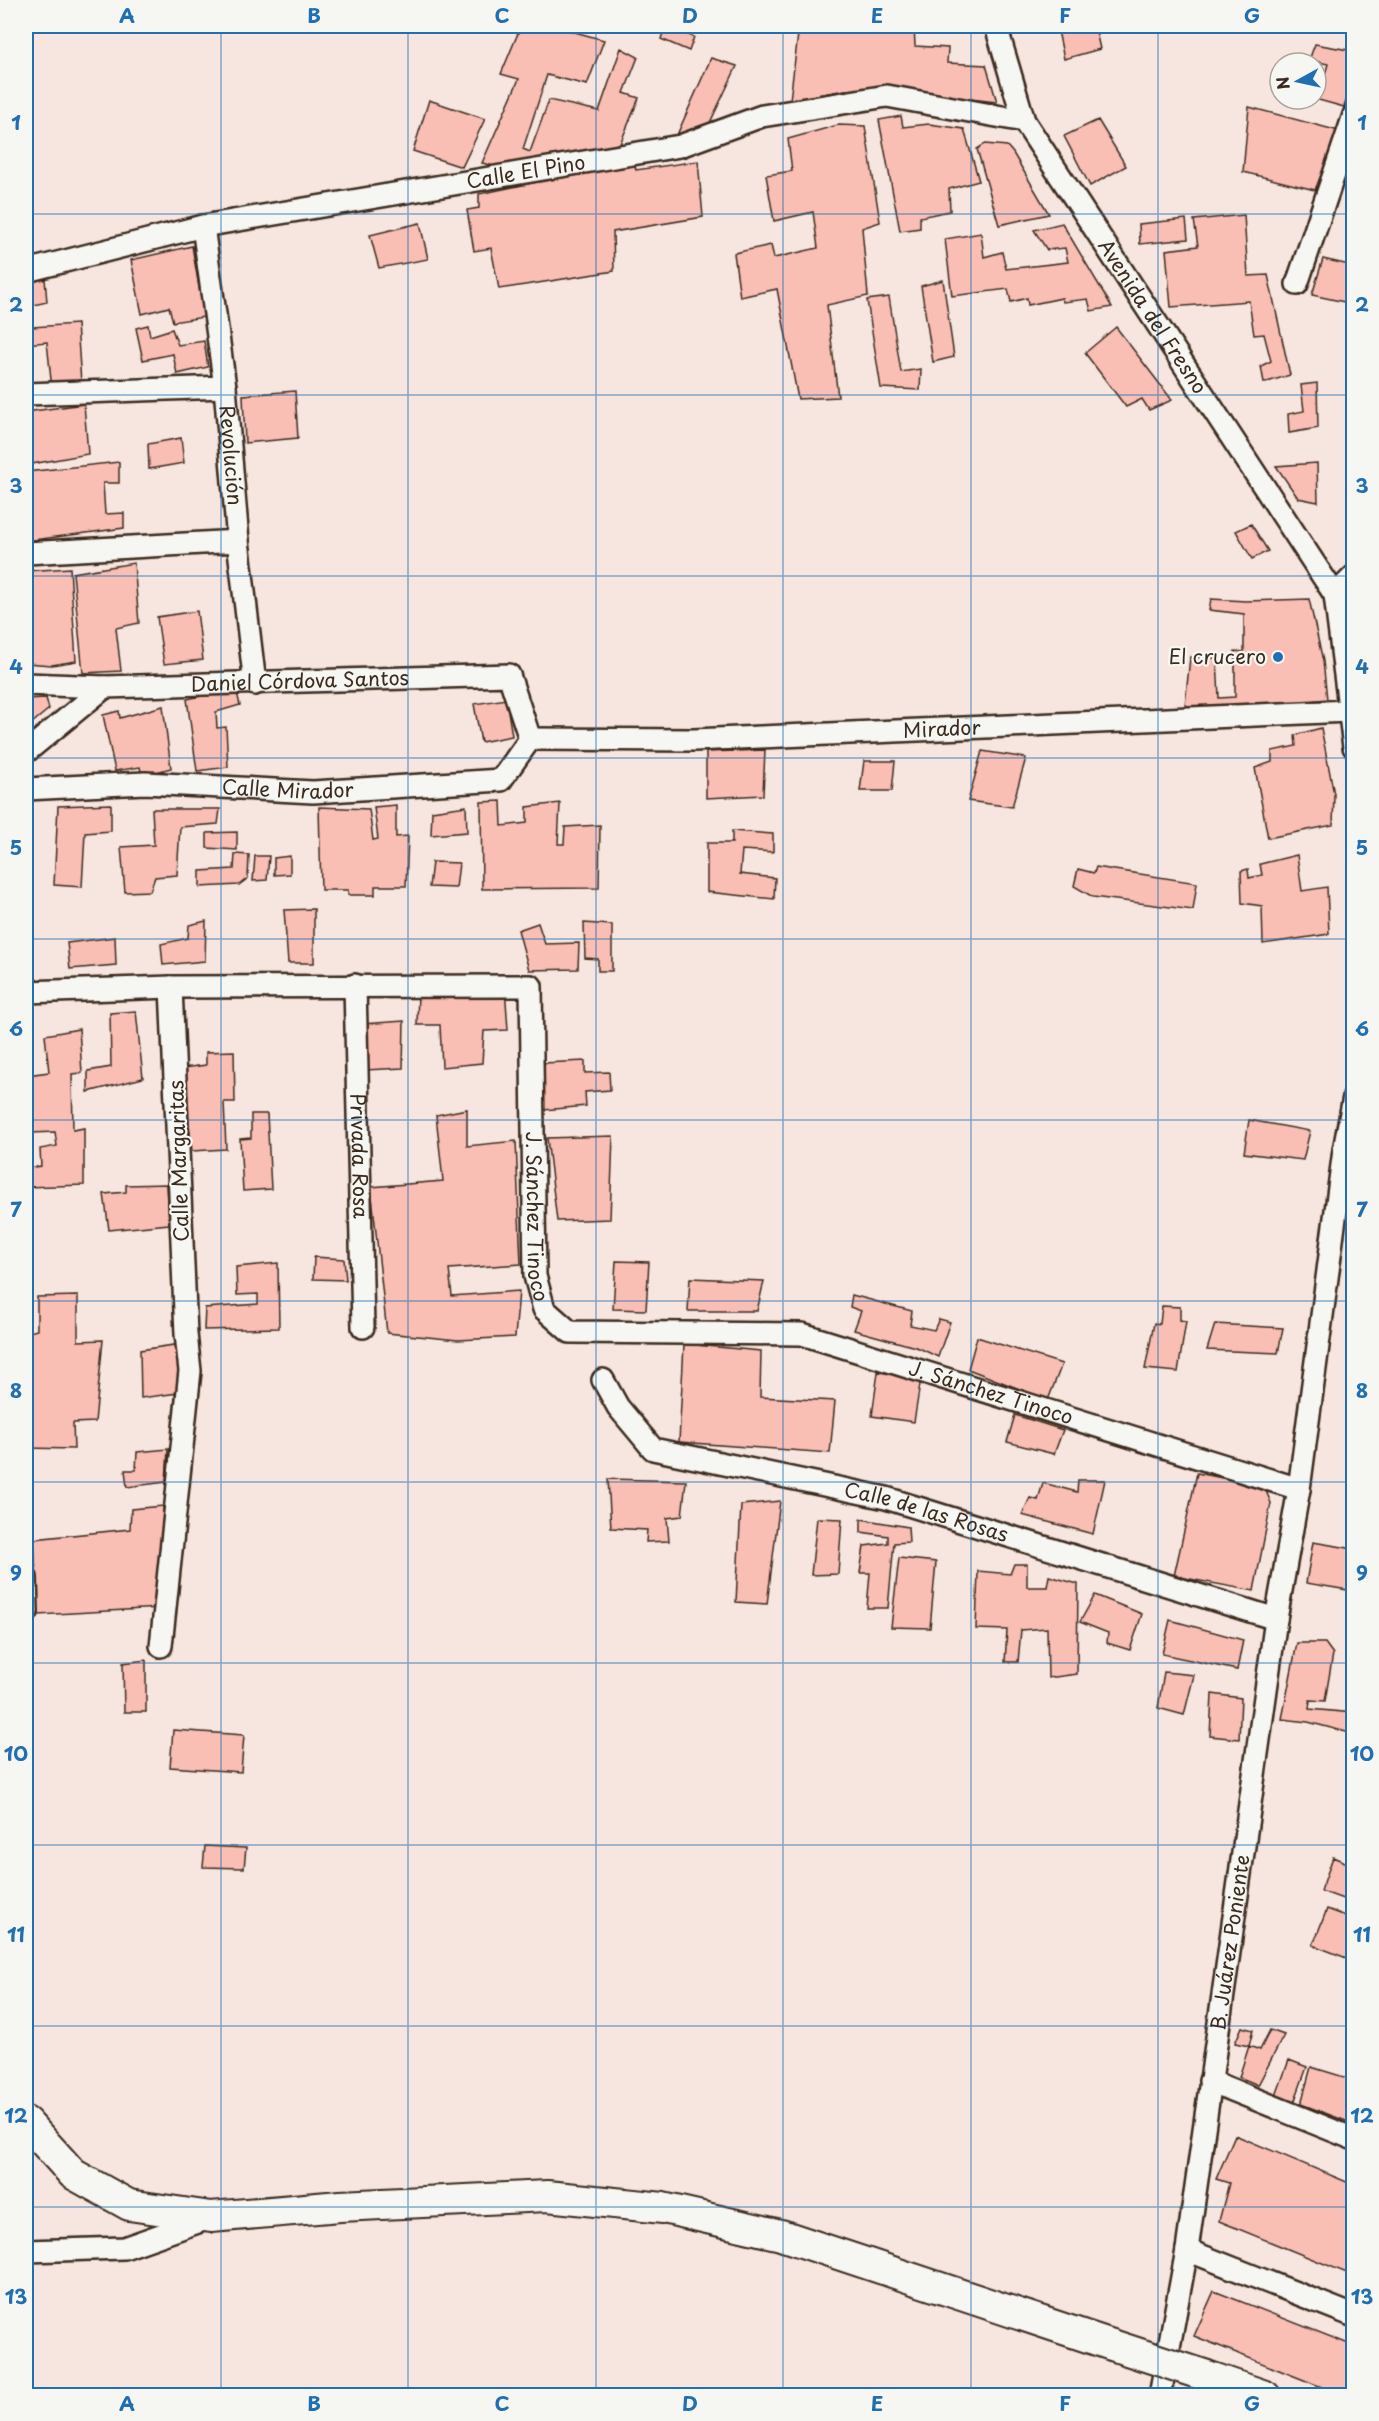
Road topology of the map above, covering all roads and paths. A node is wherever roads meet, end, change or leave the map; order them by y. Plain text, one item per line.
1 (996, 26) edge
2 (1353, 115) edge
3 (1024, 121) junction
4 (203, 226) junction
5 (26, 271) edge
6 (1297, 284) dead end
7 (225, 387) junction
8 (26, 394) edge
9 (238, 541) junction
10 (26, 552) edge
11 (1353, 576) edge
12 (1335, 595) junction
13 (26, 684) edge
14 (255, 684) junction
15 (105, 687) junction
16 (1351, 710) edge
17 (530, 739) junction
18 (1353, 747) edge
19 (26, 752) edge
20 (26, 789) edge
21 (355, 985) junction
22 (171, 987) junction
23 (26, 992) edge
24 (1353, 1097) edge
25 (1351, 1122) edge
26 (363, 1327) dead end
27 (603, 1380) dead end
28 (1299, 1489) junction
29 (26, 1578) edge
30 (27, 1612) dead end
31 (1276, 1619) junction
32 (161, 1646) dead end
33 (1210, 2081) junction
34 (26, 2122) edge
35 (1353, 2139) edge
36 (211, 2217) junction
37 (1187, 2250) junction
38 (26, 2251) edge
39 (1353, 2316) edge
40 (1160, 2396) edge
41 (1265, 2396) edge

1 - 3 street, Avenida del Fresno
2 - 6 street
3 - 4 street, Calle El Pino
3 - 12 street, Avenida del Fresno
4 - 5 street, Calle El Pino
4 - 7 street, Revolución
7 - 8 street
7 - 9 street, Revolución
9 - 10 street
9 - 14 street, Revolución
11 - 12 street
12 - 16 street
13 - 15 street, Daniel Córdova Santos
14 - 15 street, Daniel Córdova Santos
14 - 17 street, Daniel Córdova Santos
15 - 19 street
16 - 17 street, Mirador
16 - 18 street
17 - 20 street, Calle Mirador
21 - 22 street, J. Sánchez Tinoco
21 - 26 street, Privada Rosa
21 - 28 street, J. Sánchez Tinoco
22 - 23 street, J. Sánchez Tinoco
22 - 32 street, Calle Margaritas
24 - 25 street, B. Juárez Poniente
25 - 28 street, B. Juárez Poniente
27 - 31 street, Calle de las Rosas
28 - 31 street, B. Juárez Poniente
29 - 30 street
31 - 33 street, B. Juárez Poniente
33 - 35 street
33 - 37 street, B. Juárez Poniente
34 - 36 main road
36 - 38 street
36 - 41 main road, bridge
37 - 39 street
37 - 40 street, B. Juárez Poniente

